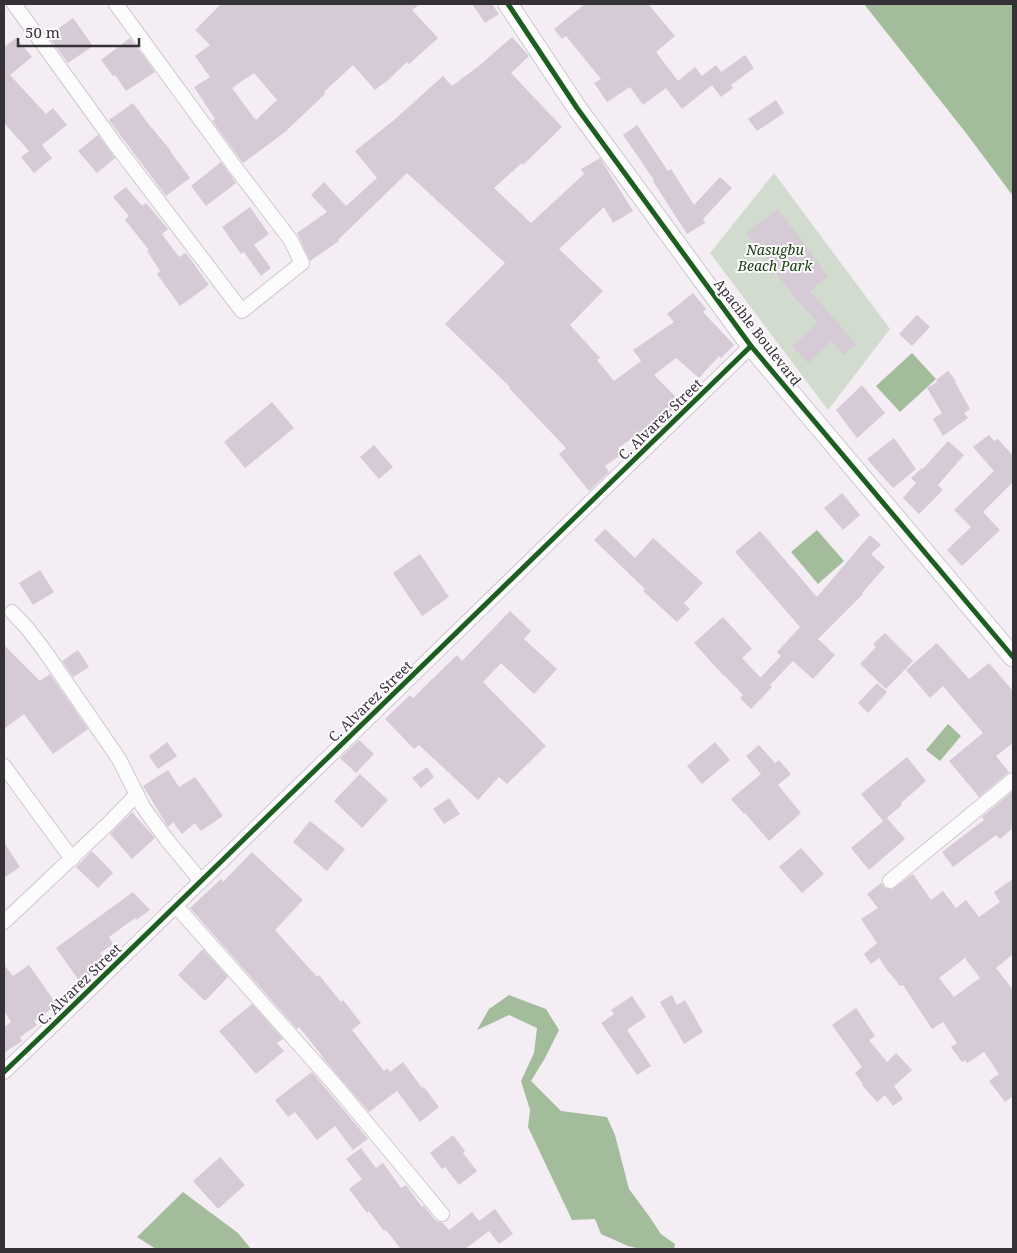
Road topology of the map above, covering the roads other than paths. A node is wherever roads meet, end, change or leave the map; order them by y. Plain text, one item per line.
1 (14, 4) edge
2 (116, 4) edge
3 (508, 4) edge
4 (751, 346) junction
5 (12, 612) dead end
6 (1013, 656) edge
7 (4, 766) edge
8 (1013, 780) edge
9 (137, 794) junction
10 (72, 859) junction
11 (202, 881) junction
12 (890, 881) dead end
13 (176, 906) junction
14 (4, 922) edge
15 (4, 1072) edge
16 (442, 1214) dead end

1 - 2 street
3 - 4 street, Apacible Boulevard
4 - 6 street, Apacible Boulevard
4 - 11 street, C. Alvarez Street
5 - 9 street
7 - 10 street
8 - 12 street
9 - 10 street
9 - 11 street
10 - 14 street
11 - 13 street, C. Alvarez Street
13 - 15 street, C. Alvarez Street
13 - 16 street

